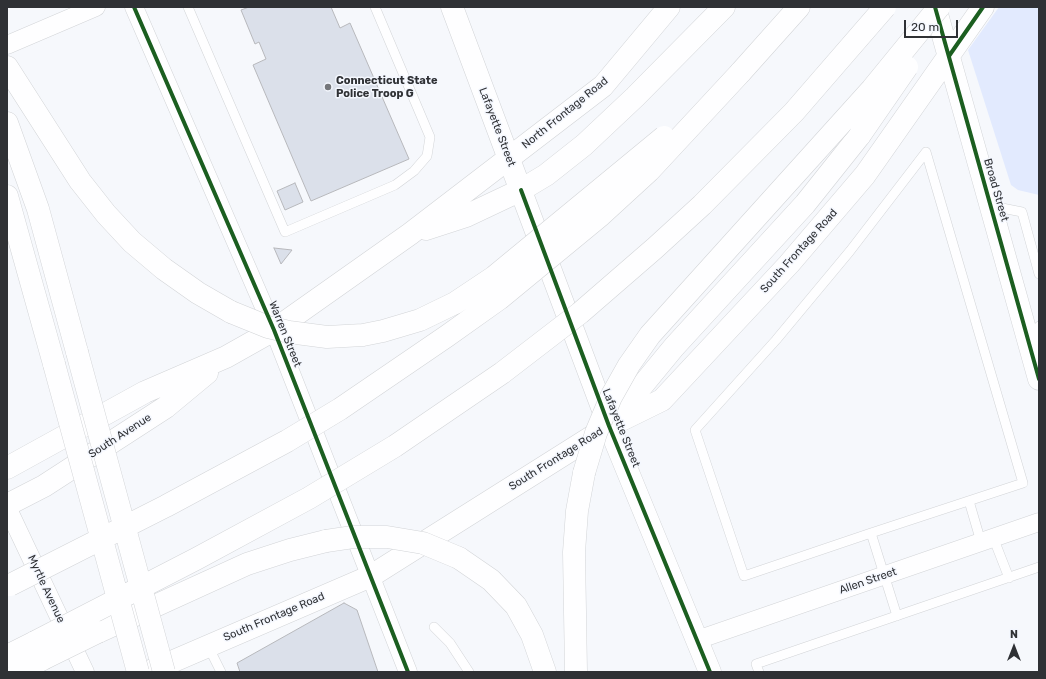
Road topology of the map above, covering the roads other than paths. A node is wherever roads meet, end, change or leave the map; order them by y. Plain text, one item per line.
1 (96, 7) edge
2 (134, 7) edge
3 (188, 7) edge
4 (375, 7) edge
5 (452, 7) edge
6 (669, 7) edge
7 (724, 7) edge
8 (799, 7) edge
9 (885, 7) edge
10 (935, 7) edge
11 (939, 7) edge
12 (945, 7) edge
13 (983, 7) edge
14 (7, 45) edge
15 (949, 56) junction
16 (9, 71) edge
17 (740, 73) junction
18 (7, 123) edge
19 (509, 158) junction
20 (520, 190) junction
21 (7, 196) edge
22 (991, 206) junction
23 (410, 234) junction
24 (1039, 274) edge
25 (1039, 326) edge
26 (274, 330) junction
27 (1031, 349) junction
28 (226, 357) junction
29 (1039, 379) edge
30 (609, 426) junction
31 (7, 468) edge
32 (969, 501) junction
33 (7, 506) edge
34 (1039, 522) edge
35 (871, 533) junction
36 (987, 540) junction
37 (1039, 567) edge
38 (884, 575) junction
39 (371, 576) junction
40 (1009, 578) junction
41 (7, 587) edge
42 (897, 616) junction
43 (434, 627) dead end
44 (697, 640) junction
45 (208, 646) junction
46 (7, 656) edge
47 (18, 672) edge
48 (85, 672) edge
49 (138, 672) edge
50 (148, 672) edge
51 (164, 672) edge
52 (221, 672) edge
53 (408, 672) edge
54 (469, 672) edge
55 (545, 672) edge
56 (576, 672) edge
57 (710, 672) edge
58 (759, 672) edge

1 - 14 street
2 - 26 street, Warren Street
3 - 4 lane
5 - 19 main road, Lafayette Street
6 - 19 main road, North Frontage Road
7 - 20 main road, North Frontage Road
8 - 17 main road
9 - 46 main road, bridge
10 - 15 main road, Broad Street
11 - 56 main road, bridge
12 - 30 main road, bridge
13 - 15 main road, South Frontage Road
15 - 22 main road, Broad Street
15 - 30 main road, South Frontage Road
16 - 17 main road, bridge
17 - 41 main road, bridge
18 - 51 main road, bridge
19 - 20 main road, Lafayette Street
19 - 23 main road, North Frontage Road
20 - 23 main road, North Frontage Road
20 - 30 main road, Lafayette Street
21 - 49 main road, bridge
22 - 24 lane
22 - 27 main road, Broad Street
23 - 26 main road, North Frontage Road
25 - 27 lane
26 - 28 main road, South Avenue
26 - 39 street, Warren Street
27 - 29 main road, Broad Street
28 - 31 main road, South Avenue
28 - 33 main road, South Avenue
30 - 39 main road, South Frontage Road
30 - 44 main road, Lafayette Street
32 - 35 lane
32 - 35 lane
32 - 36 lane
33 - 48 street, Myrtle Avenue
34 - 36 street, Allen Street
35 - 38 lane
36 - 38 street, Allen Street
36 - 40 lane
37 - 40 lane
38 - 42 lane
38 - 44 street, Allen Street
39 - 45 main road, South Frontage Road
39 - 53 street, Warren Street
40 - 42 lane
42 - 58 lane
43 - 54 lane
44 - 57 main road, Lafayette Street
45 - 50 main road, South Frontage Road
45 - 52 lane
47 - 55 main road, bridge

